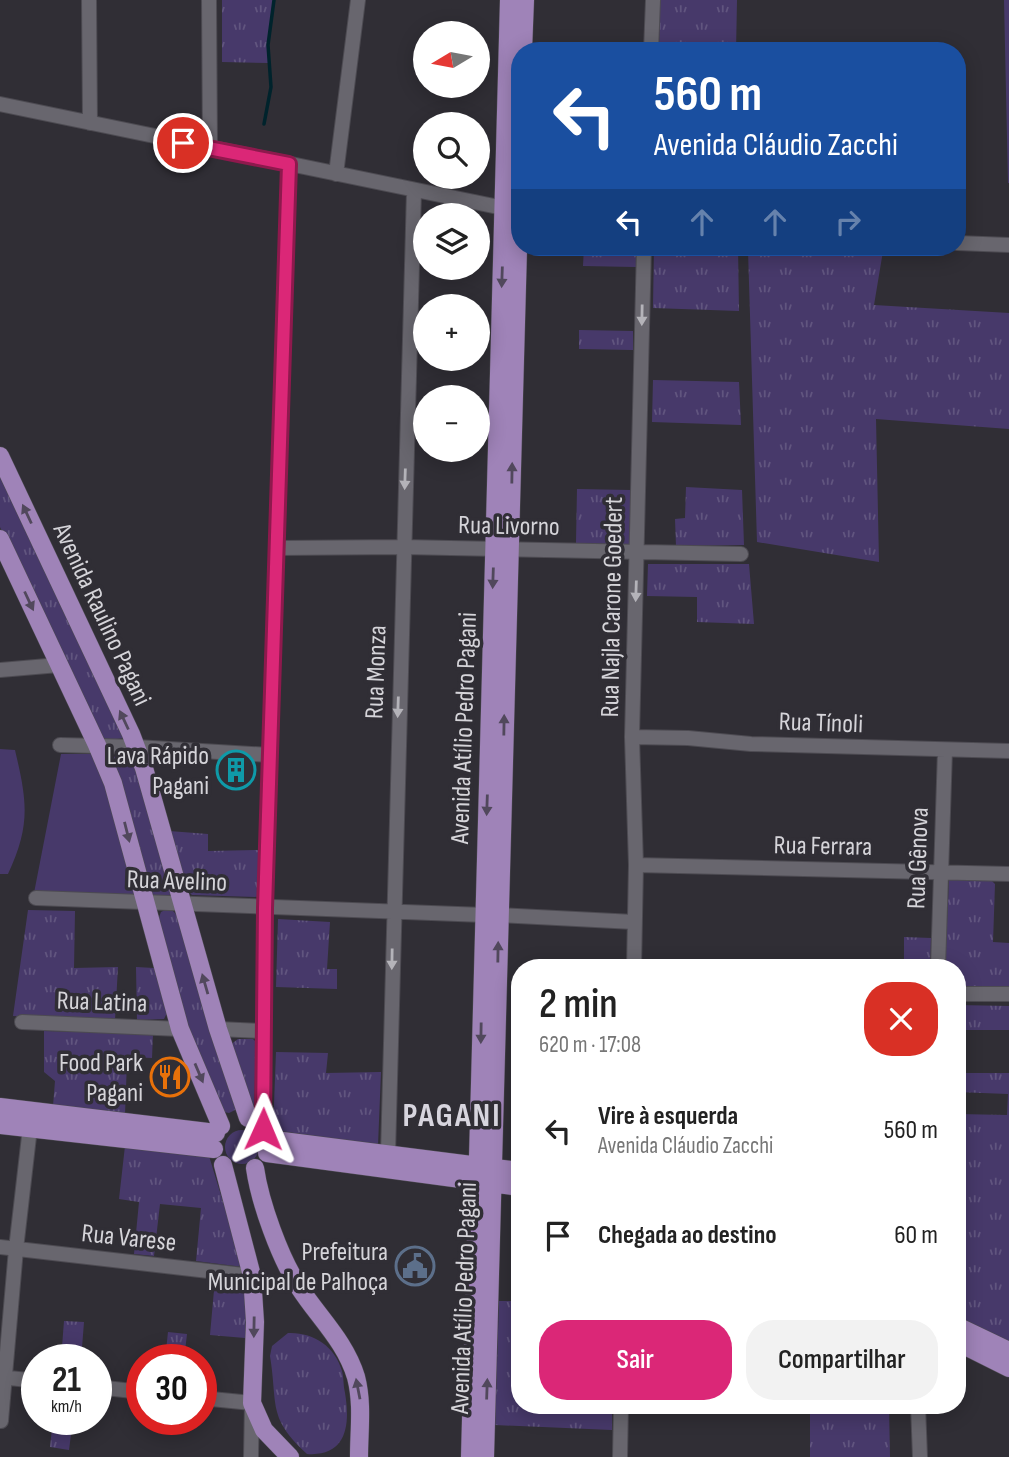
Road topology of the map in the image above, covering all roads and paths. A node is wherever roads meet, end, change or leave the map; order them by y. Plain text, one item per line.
1 (89, 0) edge
2 (209, 0) edge
3 (358, 0) edge
4 (509, 0) edge
5 (525, 0) edge
6 (653, 0) edge
7 (523, 42) edge
8 (651, 42) edge
9 (511, 84) edge
10 (0, 104) edge
11 (90, 123) junction
12 (210, 148) junction
13 (289, 164) junction
14 (336, 174) junction
15 (414, 191) junction
16 (511, 210) edge
17 (966, 243) edge
18 (1009, 245) edge
19 (512, 256) edge
20 (644, 256) edge
21 (0, 456) edge
22 (0, 539) edge
23 (403, 547) junction
24 (276, 548) junction
25 (502, 550) junction
26 (637, 552) junction
27 (741, 554) dead end
28 (59, 666) junction
29 (0, 670) edge
30 (632, 737) junction
31 (60, 745) dead end
32 (97, 745) junction
33 (136, 747) junction
34 (945, 750) junction
35 (1009, 751) edge
36 (270, 755) junction
37 (636, 865) junction
38 (941, 872) junction
39 (1009, 874) edge
40 (36, 898) dead end
41 (182, 903) junction
42 (145, 904) junction
43 (265, 908) junction
44 (393, 912) junction
45 (492, 915) junction
46 (634, 922) junction
47 (634, 959) edge
48 (938, 959) edge
49 (966, 994) edge
50 (1009, 994) edge
51 (22, 1022) dead end
52 (180, 1029) junction
53 (218, 1029) junction
54 (264, 1031) junction
55 (0, 1107) edge
56 (248, 1118) junction
57 (31, 1120) junction
58 (0, 1125) edge
59 (217, 1136) junction
60 (266, 1140) junction
61 (387, 1154) junction
62 (223, 1165) junction
63 (255, 1168) junction
64 (511, 1172) edge
65 (485, 1174) junction
66 (511, 1184) edge
67 (0, 1247) edge
68 (16, 1249) junction
69 (252, 1276) junction
70 (966, 1330) edge
71 (966, 1346) edge
72 (1009, 1351) edge
73 (1009, 1368) edge
74 (2, 1377) edge
75 (21, 1379) edge
76 (217, 1400) edge
77 (252, 1403) junction
78 (621, 1414) edge
79 (918, 1414) edge
80 (1, 1421) edge
81 (251, 1457) edge
82 (290, 1457) edge
83 (359, 1457) edge
84 (470, 1457) edge
85 (485, 1457) edge
86 (620, 1457) edge
87 (920, 1457) edge

1 - 11 street
2 - 12 street
3 - 14 street
4 - 9 main road, Avenida Atílio Pedro Pagani
5 - 7 main road
6 - 8 street
10 - 11 street
11 - 12 street
12 - 13 street
13 - 14 street
13 - 24 street
14 - 15 street
15 - 16 street
15 -> 23 street, Rua Monza
17 - 18 street
19 - 25 main road, Avenida Atílio Pedro Pagani
20 -> 26 street, Rua Najla Carone Goedert
33 -> 21 main road, Avenida Raulino Pagani
22 -> 28 main road
23 - 24 street, Rua Livorno
23 - 25 street, Rua Livorno
23 -> 44 street, Rua Monza
24 - 36 street
25 - 26 street, Rua Livorno
25 - 45 main road, Avenida Atílio Pedro Pagani
26 - 27 street, Rua Livorno
26 -> 30 street, Rua Najla Carone Goedert
28 - 29 street
28 - 32 main road
30 - 34 street, Rua Tínoli
30 - 37 street, Rua Najla Carone Goedert
31 - 32 street
32 - 33 street
32 -> 42 main road
33 - 36 street
33 - 41 main road, Avenida Raulino Pagani
34 - 35 street, Rua Tínoli
34 - 38 street, Rua Gênova
36 - 43 street
37 - 38 street, Rua Ferrara
37 - 46 street, Rua Najla Carone Goedert
38 - 39 street, Rua Ferrara
38 - 48 street, Rua Gênova
40 - 42 street, Rua Avelino
41 - 42 street, Rua Avelino
41 - 43 street, Rua Avelino
53 -> 41 main road, Avenida Raulino Pagani
42 - 52 main road
43 - 44 street, Rua Avelino
43 - 54 street
44 - 45 street, Rua Avelino
44 -> 61 street, Rua Monza
45 - 46 street, Rua Avelino
45 - 65 main road, Avenida Atílio Pedro Pagani
46 - 47 street, Rua Najla Carone Goedert
49 - 50 street
51 - 52 street, Rua Latina
52 -> 59 main road
53 - 54 street
53 - 56 main road, Avenida Raulino Pagani
54 - 60 street
55 - 57 main road
56 - 59 main road
56 - 60 main road
57 - 58 main road
57 - 59 main road
57 - 68 street
59 - 62 main road
60 - 61 main road
60 - 63 main road
60 - 65 main road
61 - 65 main road
62 - 63 main road
62 - 69 main road
83 -> 63 main road
64 - 65 main road
65 - 66 main road
65 - 84 main road, Avenida Atílio Pedro Pagani
85 -> 65 main road, Avenida Atílio Pedro Pagani
67 - 68 street, Rua Varese
68 - 69 street, Rua Varese
68 - 74 street
69 -> 77 main road
70 - 72 main road
71 - 73 main road
74 - 75 street
74 - 80 street
76 - 77 street
77 - 81 street
77 - 82 main road
78 - 86 street
79 - 87 street

